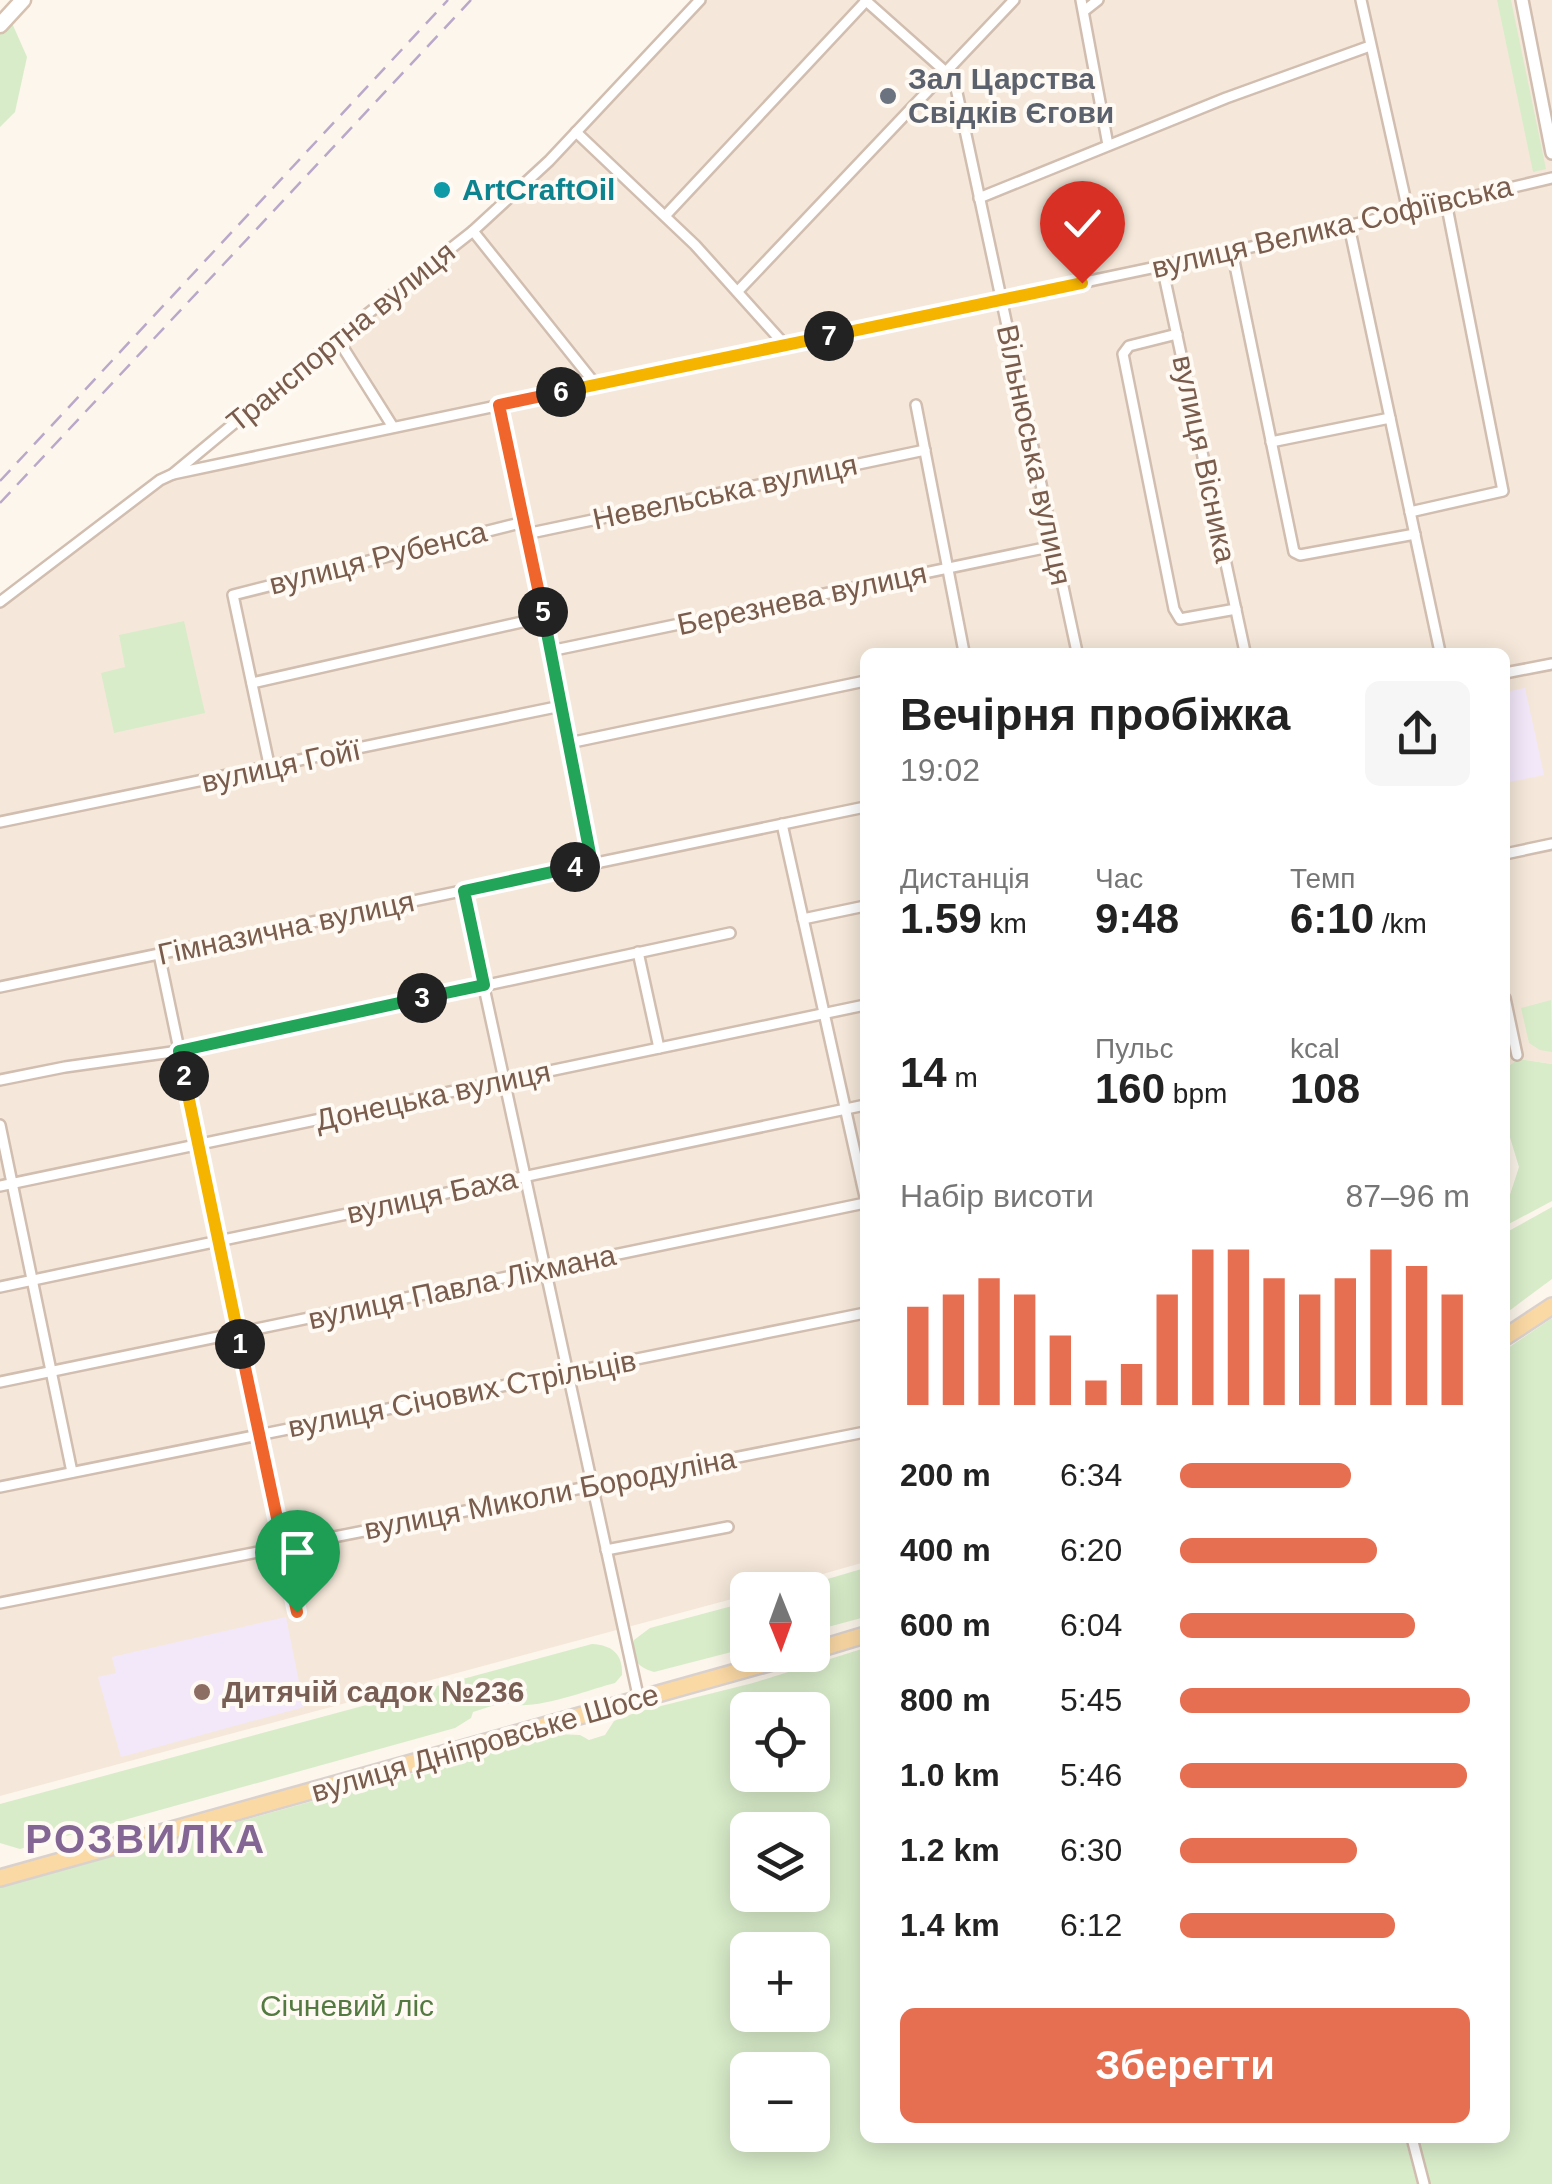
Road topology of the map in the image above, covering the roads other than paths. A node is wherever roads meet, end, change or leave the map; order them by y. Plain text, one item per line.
1 (700, 0) edge
2 (866, 0) edge
3 (1014, 0) edge
4 (1098, 0) edge
5 (1361, 0) edge
6 (1522, 0) edge
7 (18, 2) edge
8 (1083, 6) edge
9 (1, 22) edge
10 (1370, 46) junction
11 (948, 72) junction
12 (576, 132) junction
13 (1108, 145) junction
14 (1552, 152) edge
15 (1552, 178) edge
16 (980, 198) junction
17 (1446, 202) junction
18 (1408, 211) junction
19 (664, 216) junction
20 (1349, 226) junction
21 (473, 231) junction
22 (1232, 251) junction
23 (1162, 266) junction
24 (739, 290) junction
25 (1001, 300) junction
26 (1178, 334) junction
27 (337, 338) junction
28 (785, 345) junction
29 (596, 385) junction
30 (916, 404) dead end
31 (499, 405) junction
32 (1390, 418) junction
33 (393, 427) junction
34 (1271, 442) junction
35 (925, 450) junction
36 (172, 474) junction
37 (1410, 512) junction
38 (525, 528) junction
39 (1415, 534) junction
40 (1054, 546) junction
41 (947, 568) junction
42 (0, 602) edge
43 (1236, 610) junction
44 (544, 617) junction
45 (963, 648) edge
46 (1076, 648) edge
47 (1244, 648) edge
48 (1439, 648) edge
49 (550, 651) junction
50 (1552, 664) edge
51 (1510, 673) edge
52 (252, 683) junction
53 (860, 683) edge
54 (561, 706) junction
55 (569, 743) junction
56 (270, 769) junction
57 (860, 808) edge
58 (0, 822) edge
59 (782, 824) junction
60 (1552, 844) edge
61 (1510, 853) edge
62 (592, 864) junction
63 (464, 891) junction
64 (860, 907) edge
65 (804, 919) junction
66 (730, 933) dead end
67 (638, 952) junction
68 (158, 954) junction
69 (484, 985) junction
70 (0, 987) edge
71 (860, 1006) edge
72 (824, 1014) junction
73 (1510, 1021) edge
74 (658, 1048) junction
75 (179, 1051) junction
76 (1517, 1054) dead end
77 (0, 1080) edge
78 (504, 1081) junction
79 (860, 1106) edge
80 (846, 1109) junction
81 (0, 1126) edge
82 (198, 1145) junction
83 (525, 1176) junction
84 (860, 1176) edge
85 (12, 1184) junction
86 (0, 1186) edge
87 (860, 1201) edge
88 (218, 1241) junction
89 (546, 1269) junction
90 (33, 1280) junction
91 (0, 1287) edge
92 (1552, 1306) edge
93 (860, 1314) edge
94 (238, 1333) junction
95 (1510, 1334) edge
96 (52, 1372) junction
97 (568, 1373) junction
98 (0, 1382) edge
99 (860, 1433) edge
100 (259, 1435) junction
101 (72, 1472) junction
102 (592, 1486) junction
103 (0, 1487) edge
104 (728, 1528) dead end
105 (282, 1547) junction
106 (606, 1550) junction
107 (0, 1602) edge
108 (297, 1612) dead end
109 (860, 1636) edge
110 (830, 1645) edge
111 (737, 1672) edge
112 (639, 1700) junction
113 (0, 1878) edge
114 (1413, 2143) edge
115 (1424, 2184) edge

1 - 12 street, Транспортна вулиця
2 - 11 street
2 - 19 street
3 - 11 street
4 - 8 street
5 - 10 street
6 - 14 street
7 - 9 main road
8 - 13 street
10 - 13 street
10 - 18 street
11 - 16 street, Вільнюська вулиця
11 - 24 street
12 - 19 street
12 - 21 street, Транспортна вулиця
13 - 16 street
15 - 17 street, вулиця Велика Софіївська
16 - 25 street, Вільнюська вулиця
17 - 18 street, вулиця Велика Софіївська
17 - 37 street
18 - 20 street, вулиця Велика Софіївська
19 - 24 street
20 - 22 street, вулиця Велика Софіївська
20 - 32 street
21 - 27 street, Транспортна вулиця
21 - 29 street
22 - 23 street, вулиця Велика Софіївська
22 - 34 street
23 - 25 street, вулиця Велика Софіївська
23 - 26 street, вулиця Вісника
24 - 28 street
25 - 28 street, вулиця Велика Софіївська
25 - 40 street, Вільнюська вулиця
26 - 43 street, вулиця Вісника
26 - 43 street
27 - 33 street
27 - 36 street, Транспортна вулиця
28 - 29 street, вулиця Велика Софіївська
29 - 31 street, вулиця Велика Софіївська
30 - 35 street
31 - 33 street, вулиця Велика Софіївська
31 - 38 street
32 - 34 street
32 - 37 street
33 - 36 street, вулиця Велика Софіївська
34 - 39 street
35 - 38 street, Невельська вулиця
35 - 41 street
36 - 42 street, Транспортна вулиця
37 - 39 street
38 - 44 street
38 - 52 street, вулиця Рубенса
39 - 48 street
40 - 41 street, Березнева вулиця
40 - 46 street, Вільнюська вулиця
41 - 45 street
41 - 49 street, Березнева вулиця
43 - 47 street, вулиця Вісника
44 - 49 street
44 - 52 street
49 - 54 street
50 - 51 street
52 - 56 street
53 - 55 street
54 - 55 street
54 - 56 street, вулиця Гойї
55 - 62 street
56 - 58 street, вулиця Гойї
57 - 59 street, Гімназична вулиця
59 - 62 street, Гімназична вулиця
59 - 65 street
60 - 61 street
62 - 63 street, Гімназична вулиця
63 - 68 street, Гімназична вулиця
63 - 69 street
64 - 65 street
65 - 72 street
66 - 67 street
67 - 69 street
67 - 74 street
68 - 70 street, Гімназична вулиця
68 - 75 street
69 - 75 street
69 - 78 street
71 - 72 street, Донецька вулиця
72 - 74 street, Донецька вулиця
72 - 80 street
73 - 76 street
74 - 78 street, Донецька вулиця
75 - 77 street
75 - 82 street
78 - 82 street, Донецька вулиця
78 - 83 street
79 - 80 street, вулиця Баха
80 - 83 street, вулиця Баха
80 - 84 street
81 - 85 street
82 - 85 street, Донецька вулиця
82 - 88 street
83 - 88 street, вулиця Баха
83 - 89 street
85 - 86 street, Донецька вулиця
85 - 90 street
87 - 89 street, вулиця Павла Ліхмана
88 - 90 street, вулиця Баха
88 - 94 street
89 - 94 street, вулиця Павла Ліхмана
89 - 97 street
90 - 91 street, вулиця Баха
90 - 96 street
92 - 95 main road
93 - 97 street, вулиця Січових Стрільців
94 - 96 street, вулиця Павла Ліхмана
94 - 100 street
96 - 98 street, вулиця Павла Ліхмана
96 - 101 street
97 - 100 street, вулиця Січових Стрільців
97 - 102 street
99 - 102 street, вулиця Миколи Бородуліна
100 - 101 street, вулиця Січових Стрільців
100 - 105 street
101 - 103 street, вулиця Січових Стрільців
102 - 105 street, вулиця Миколи Бородуліна
102 - 106 street
104 - 106 street
105 - 107 street, вулиця Миколи Бородуліна
105 - 108 street
106 - 112 street
109 - 110 main road
111 - 112 main road, вулиця Дніпровське Шосе
112 - 113 main road, вулиця Дніпровське Шосе
114 - 115 street

